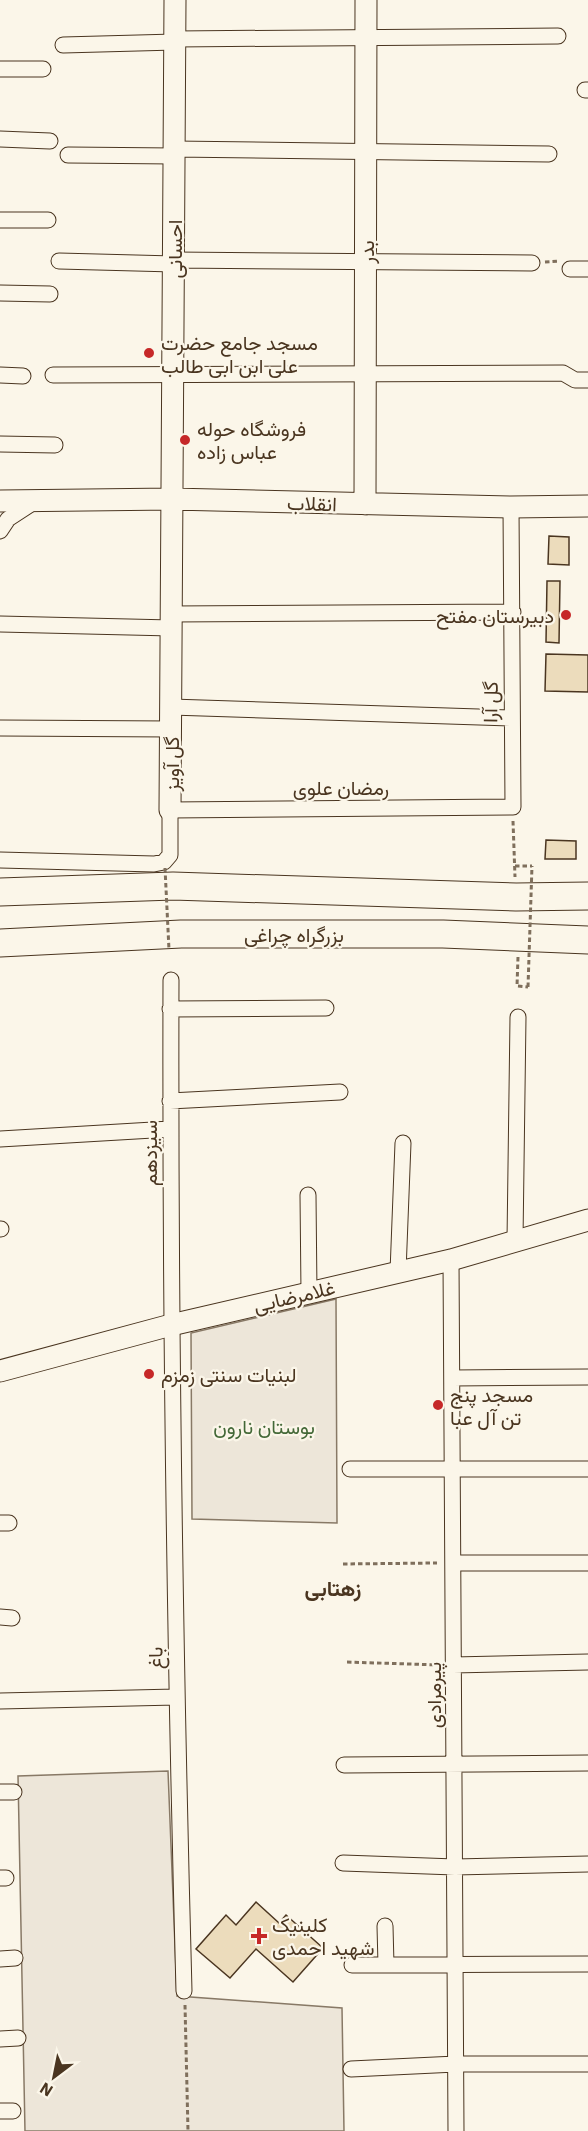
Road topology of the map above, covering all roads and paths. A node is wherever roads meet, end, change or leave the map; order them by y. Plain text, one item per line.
1 (175, 0) edge
2 (366, 0) edge
3 (366, 36) junction
4 (558, 36) dead end
5 (175, 40) junction
6 (63, 45) dead end
7 (0, 69) edge
8 (43, 69) dead end
9 (0, 139) edge
10 (50, 141) dead end
11 (174, 152) junction
12 (366, 152) junction
13 (549, 154) dead end
14 (68, 156) dead end
15 (0, 220) edge
16 (48, 220) dead end
17 (58, 261) dead end
18 (366, 261) junction
19 (174, 262) junction
20 (532, 263) joint
21 (570, 269) joint
22 (588, 269) edge
23 (0, 292) edge
24 (50, 294) dead end
25 (366, 372) junction
26 (173, 373) junction
27 (0, 375) edge
28 (53, 375) dead end
29 (23, 376) dead end
30 (581, 380) edge
31 (0, 444) edge
32 (55, 444) dead end
33 (172, 499) junction
34 (0, 501) edge
35 (37, 501) junction
36 (366, 504) junction
37 (588, 506) edge
38 (511, 507) junction
39 (0, 531) edge
40 (513, 612) junction
41 (172, 621) junction
42 (0, 624) edge
43 (171, 707) junction
44 (511, 718) junction
45 (0, 728) edge
46 (171, 729) junction
47 (513, 807) junction
48 (171, 810) junction
49 (0, 860) edge
50 (515, 866) junction
51 (165, 868) dead end
52 (0, 892) edge
53 (588, 896) edge
54 (516, 897) junction
55 (519, 937) junction
56 (588, 940) edge
57 (0, 943) edge
58 (169, 950) dead end
59 (171, 980) dead end
60 (326, 1008) dead end
61 (171, 1010) junction
62 (518, 1017) dead end
63 (340, 1092) dead end
64 (171, 1101) junction
65 (170, 1129) junction
66 (0, 1139) edge
67 (403, 1143) dead end
68 (308, 1195) dead end
69 (588, 1220) edge
70 (515, 1240) junction
71 (451, 1260) junction
72 (398, 1272) junction
73 (309, 1293) junction
74 (171, 1325) junction
75 (0, 1371) edge
76 (588, 1377) edge
77 (452, 1378) junction
78 (452, 1468) junction
79 (350, 1469) dead end
80 (588, 1469) edge
81 (453, 1563) junction
82 (588, 1563) edge
83 (343, 1564) dead end
84 (347, 1662) dead end
85 (588, 1662) edge
86 (453, 1665) junction
87 (176, 1697) junction
88 (0, 1701) edge
89 (588, 1763) edge
90 (454, 1764) junction
91 (344, 1765) dead end
92 (343, 1863) dead end
93 (588, 1864) edge
94 (455, 1867) junction
95 (385, 1926) dead end
96 (455, 1964) junction
97 (588, 1964) edge
98 (352, 1965) dead end
99 (386, 1965) junction
100 (184, 1991) joint
101 (18, 2038) dead end
102 (0, 2039) edge
103 (456, 2064) junction
104 (588, 2064) edge
105 (351, 2069) dead end
106 (188, 2131) edge
107 (456, 2131) edge

1 - 5 street, احسانی
2 - 3 street, بدر
3 - 4 street
3 - 5 street
3 - 12 street, بدر
5 - 6 street
5 - 11 street, احسانی
7 - 8 street
9 - 10 street
11 - 12 street
11 - 14 street
11 - 19 street, احسانی
12 - 13 street
12 - 18 street, بدر
15 - 16 street
17 - 19 street
18 - 19 street
18 - 20 street
18 - 25 street, بدر
19 - 26 street, احسانی
20 - 21 path
21 - 22 street
23 - 24 street
25 - 26 street
25 - 30 street
25 - 36 street, بدر
26 - 28 street
26 - 33 street, احسانی
27 - 29 street
31 - 32 street
33 - 35 street, انقلاب
33 - 36 street, انقلاب
33 - 41 street, گل آویز
34 - 35 street, انقلاب
35 - 39 street
36 - 38 street, انقلاب
37 - 38 street, انقلاب
38 - 40 street, گل آرا
40 - 41 street
40 - 44 street, گل آرا
41 - 42 street
41 - 43 street, گل آویز
43 - 44 street
43 - 46 street, گل آویز
44 - 47 street, گل آرا
45 - 46 street
46 - 48 street, گل آویز
47 - 48 street, رمضان علوی
47 - 50 path
48 - 49 street, گل آویز
50 - 54 path
50 - 55 path, bridge
51 - 58 path, bridge
52 - 54 highway
53 - 54 highway
55 - 56 highway, بزرگراه چراغی
55 - 57 highway, بزرگراه چراغی
59 - 61 street, سیزدهم
60 - 61 street
61 - 64 street, سیزدهم
62 - 70 street
63 - 64 street
64 - 65 street, سیزدهم
65 - 66 street
65 - 74 street, سیزدهم
67 - 72 street
68 - 73 street
69 - 70 street, غلامرضایی
70 - 71 street, غلامرضایی
71 - 72 street, غلامرضایی
71 - 77 street, پیرمرادی
72 - 73 street, غلامرضایی
73 - 74 street, غلامرضایی
74 - 75 street, غلامرضایی
74 - 87 street, باغ
76 - 77 street
77 - 78 street, پیرمرادی
78 - 79 street
78 - 80 street
78 - 81 street, پیرمرادی
81 - 82 street
81 - 83 path
81 - 86 street, پیرمرادی
84 - 86 path
85 - 86 street
86 - 90 street, پیرمرادی
87 - 88 street
87 - 100 street, باغ
89 - 90 street
90 - 91 street
90 - 94 street, پیرمرادی
92 - 94 street
93 - 94 street
94 - 96 street, پیرمرادی
95 - 99 street
96 - 97 street
96 - 99 street
96 - 103 street, پیرمرادی
98 - 99 street
100 - 106 path
101 - 102 street
103 - 104 street
103 - 105 street
103 - 107 street, پیرمرادی

